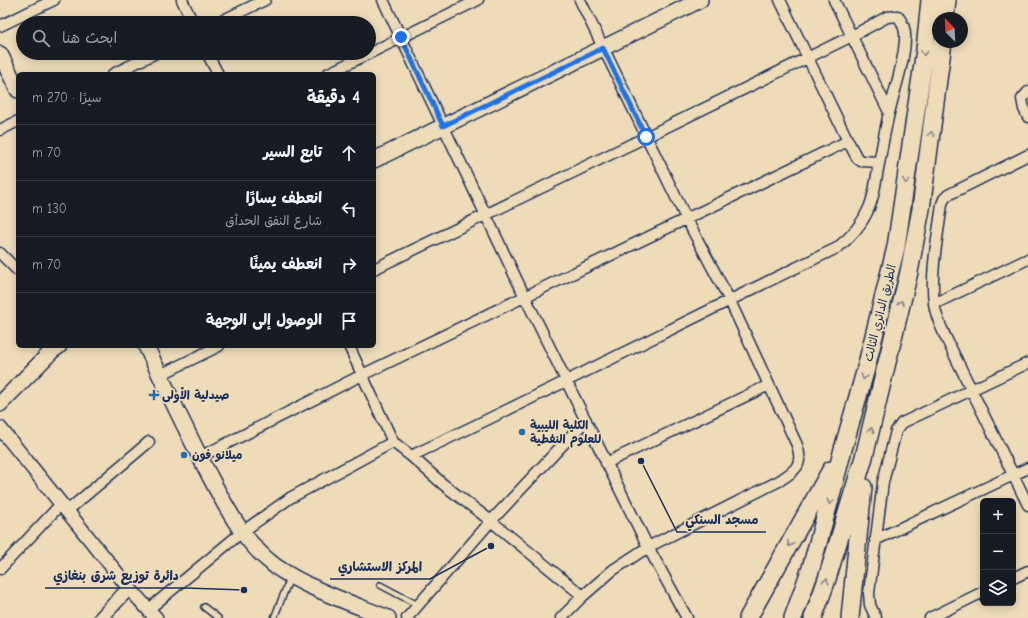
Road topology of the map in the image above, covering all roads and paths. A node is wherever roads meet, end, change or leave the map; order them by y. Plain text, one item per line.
1 (54, 0) edge
2 (182, 0) edge
3 (265, 0) edge
4 (383, 0) edge
5 (478, 0) edge
6 (580, 0) edge
7 (700, 0) edge
8 (780, 0) edge
9 (834, 0) edge
10 (930, 0) edge
11 (947, 0) edge
12 (946, 12) edge
13 (21, 16) edge
14 (190, 16) edge
15 (232, 16) edge
16 (16, 18) edge
17 (0, 26) edge
18 (852, 36) junction
19 (401, 37) junction
20 (603, 48) junction
21 (942, 48) edge
22 (376, 50) edge
23 (0, 54) edge
24 (807, 57) junction
25 (142, 60) edge
26 (211, 60) edge
27 (355, 60) edge
28 (117, 72) edge
29 (217, 72) edge
30 (331, 72) edge
31 (16, 86) edge
32 (1028, 92) edge
33 (889, 112) junction
34 (1028, 117) edge
35 (16, 122) edge
36 (443, 126) junction
37 (0, 130) edge
38 (646, 137) junction
39 (848, 141) junction
40 (1028, 155) edge
41 (376, 159) edge
42 (879, 162) junction
43 (486, 215) junction
44 (686, 218) junction
45 (0, 253) edge
46 (1028, 258) edge
47 (376, 268) edge
48 (16, 269) edge
49 (525, 297) junction
50 (729, 300) junction
51 (934, 304) junction
52 (55, 348) edge
53 (147, 348) edge
54 (215, 348) edge
55 (350, 348) edge
56 (1028, 363) edge
57 (160, 375) junction
58 (362, 375) junction
59 (567, 380) junction
60 (769, 384) junction
61 (971, 390) junction
62 (0, 404) edge
63 (586, 420) junction
64 (0, 428) edge
65 (149, 442) dead end
66 (393, 442) junction
67 (843, 449) junction
68 (412, 456) junction
69 (200, 457) junction
70 (864, 457) junction
71 (606, 463) junction
72 (1028, 468) edge
73 (1013, 475) junction
74 (1028, 505) edge
75 (64, 507) junction
76 (491, 521) junction
77 (242, 532) junction
78 (875, 540) junction
79 (648, 547) junction
80 (0, 569) edge
81 (1028, 571) edge
82 (291, 575) junction
83 (1016, 577) edge
84 (380, 585) dead end
85 (129, 588) junction
86 (980, 593) edge
87 (583, 596) junction
88 (418, 605) junction
89 (204, 608) dead end
90 (152, 614) edge
91 (101, 618) edge
92 (218, 618) edge
93 (274, 618) edge
94 (388, 618) edge
95 (407, 618) edge
96 (561, 618) edge
97 (687, 618) edge
98 (748, 618) edge
99 (793, 618) edge
100 (813, 618) edge
101 (850, 618) edge
102 (876, 618) edge
103 (930, 618) edge

1 - 13 street
2 - 14 street
3 - 15 street
4 - 19 street
5 - 19 street
6 - 20 street
7 - 20 main road
8 - 24 street
9 - 18 street
10 -> 67 highway, الطريق الدائري الثالث
11 - 12 highway
16 - 17 street
18 - 24 street
18 - 33 street
18 - 33 street
19 - 22 street
19 - 36 street
20 - 36 main road
20 - 38 street
70 -> 21 highway, الطريق الدائري الثالث
23 - 31 main road
24 - 38 street
24 - 39 street
25 - 28 street
26 - 29 street
27 - 30 street
32 - 34 street
33 - 42 street
35 - 37 street
36 - 41 main road
36 - 43 street
38 - 43 street
38 - 44 street
39 - 42 street
39 - 44 street
40 - 51 street
42 - 50 street
43 - 47 street
43 - 49 street
44 - 49 street
44 - 50 street
45 - 48 street
46 - 51 street
49 - 58 street
49 - 59 street
50 - 59 street
50 - 60 street
51 - 61 street
52 - 62 main road
53 - 57 main road
54 - 57 street
55 - 58 street
56 - 61 street
57 - 69 main road
58 - 66 street
58 - 69 street
59 - 63 street
59 - 68 street
60 - 71 street
60 - 79 street
61 - 73 street
61 - 78 street
63 - 71 street
63 - 76 street
64 - 75 street
65 - 75 street
66 - 68 street
66 - 77 street
67 -> 98 highway
67 -> 99 highway, الطريق الدائري الثالث
68 - 76 street
69 - 77 main road
100 -> 70 highway, الطريق الدائري الثالث
70 - 101 highway
71 - 79 street
72 - 73 street
73 - 74 street
73 - 78 street
75 - 80 street
75 - 85 street
76 - 87 street
76 - 88 street
77 - 82 main road
77 - 90 street
78 - 102 street
79 - 87 street
79 - 97 street
81 - 83 street
82 - 93 lane
82 - 94 main road
84 - 88 lane
85 - 90 street
85 - 91 street
86 - 103 street
87 - 96 street
88 - 95 street
89 - 92 lane

